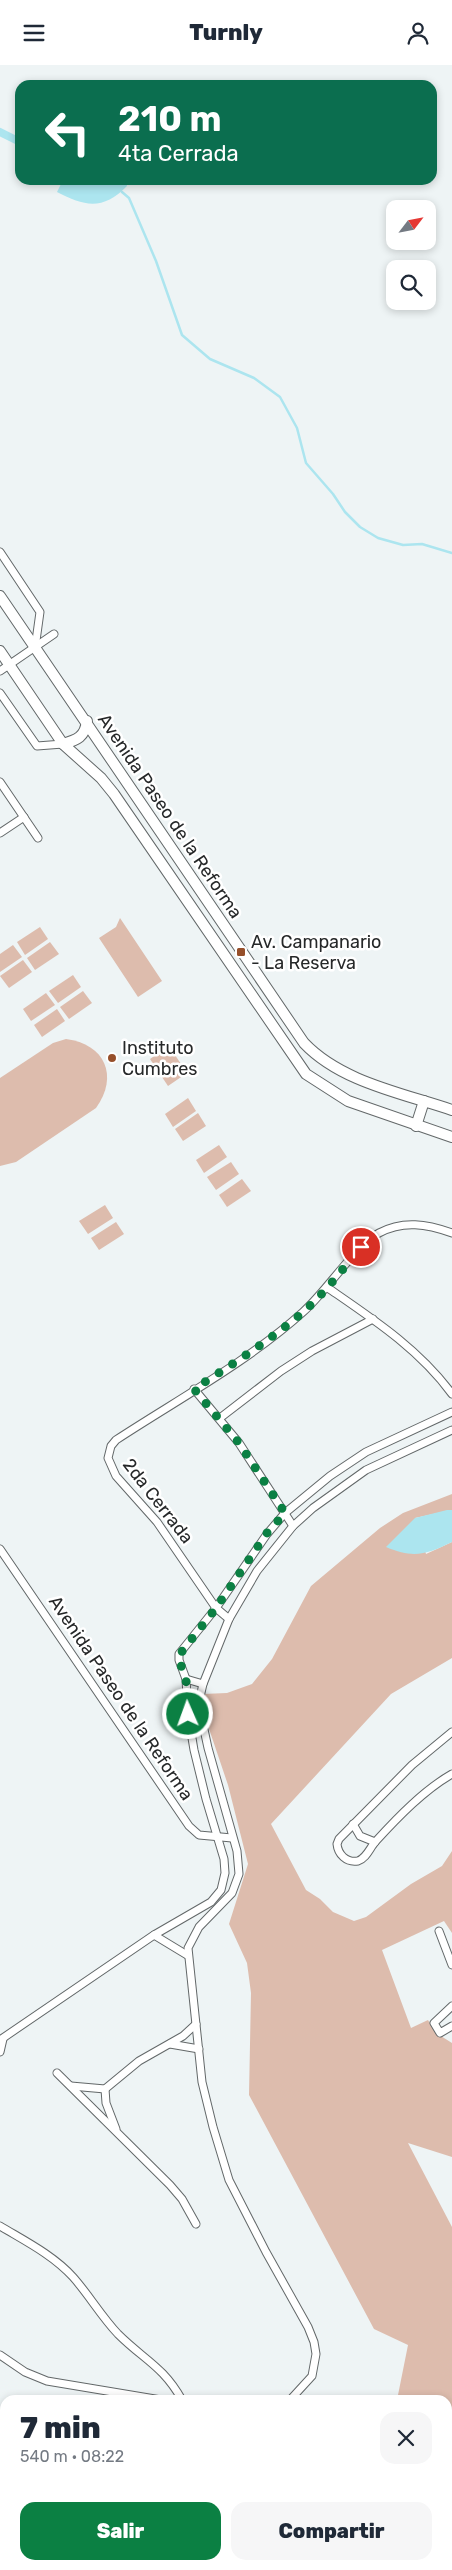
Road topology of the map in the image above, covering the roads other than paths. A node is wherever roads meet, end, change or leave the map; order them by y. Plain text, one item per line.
1 (0, 552) edge
2 (0, 596) edge
3 (54, 634) dead end
4 (35, 648) junction
5 (0, 651) edge
6 (9, 665) junction
7 (0, 671) edge
8 (0, 693) edge
9 (87, 721) junction
10 (63, 744) junction
11 (0, 782) edge
12 (24, 817) junction
13 (0, 833) edge
14 (38, 838) dead end
15 (256, 975) junction
16 (243, 983) junction
17 (424, 1101) junction
18 (452, 1110) edge
19 (416, 1126) junction
20 (452, 1137) edge
21 (452, 1233) edge
22 (328, 1288) junction
23 (373, 1319) junction
24 (194, 1389) junction
25 (452, 1394) edge
26 (452, 1412) edge
27 (220, 1418) junction
28 (452, 1430) edge
29 (285, 1513) junction
30 (293, 1527) junction
31 (0, 1549) edge
32 (216, 1608) junction
33 (229, 1619) junction
34 (186, 1679) junction
35 (203, 1684) junction
36 (452, 1732) edge
37 (208, 1749) junction
38 (194, 1750) junction
39 (452, 1774) edge
40 (353, 1824) junction
41 (217, 1837) junction
42 (232, 1838) junction
43 (375, 1842) junction
44 (439, 1931) dead end
45 (154, 1935) junction
46 (187, 1955) junction
47 (452, 1965) edge
48 (452, 2007) edge
49 (196, 2024) junction
50 (452, 2026) edge
51 (2, 2040) edge
52 (170, 2044) junction
53 (199, 2049) junction
54 (0, 2052) edge
55 (57, 2073) dead end
56 (70, 2085) junction
57 (105, 2089) junction
58 (116, 2131) junction
59 (196, 2224) dead end
60 (0, 2226) edge
61 (0, 2355) edge
62 (131, 2395) edge
63 (179, 2395) edge
64 (295, 2395) edge

1 - 4 street
2 - 4 street, Avenida Paseo de la Reforma
3 - 4 street
4 - 6 street
4 - 9 street, Avenida Paseo de la Reforma
5 - 6 street, Avenida Paseo de la Reforma
6 - 7 street
6 - 10 street, Avenida Paseo de la Reforma
8 - 10 street
9 - 10 street
9 - 15 street, Avenida Paseo de la Reforma
10 - 16 street, Avenida Paseo de la Reforma
11 - 12 street
12 - 13 street
12 - 14 street
15 - 16 street
15 - 17 street, Avenida Paseo de la Reforma
16 - 19 street, Avenida Paseo de la Reforma
17 - 18 street, Avenida Paseo de la Reforma
17 - 19 street
19 - 20 street, Avenida Paseo de la Reforma
21 - 22 street, 2da Cerrada
22 - 23 street
22 - 24 street, 2da Cerrada
23 - 25 street
23 - 27 street
24 - 27 street
24 - 32 street, 2da Cerrada
26 - 29 street
27 - 29 street
28 - 30 street
29 - 30 street
29 - 32 street
30 - 33 street
31 - 41 street, Avenida Paseo de la Reforma
32 - 33 street, 2da Cerrada
32 - 34 street
33 - 35 street
34 - 35 street
34 - 38 street
35 - 37 street
36 - 40 street
37 - 38 street
37 - 42 street
38 - 41 street
39 - 43 street
40 - 43 street
40 - 43 street
41 - 42 street, Avenida Paseo de la Reforma
41 - 45 street
42 - 46 street
44 - 47 street
45 - 46 street
45 - 51 street
46 - 49 street
48 - 50 street
49 - 52 street
49 - 53 street
51 - 54 street
52 - 53 street
52 - 57 street
53 - 64 street
55 - 56 street
56 - 57 street
56 - 58 street
57 - 58 street
58 - 59 street
60 - 63 street
61 - 62 street

